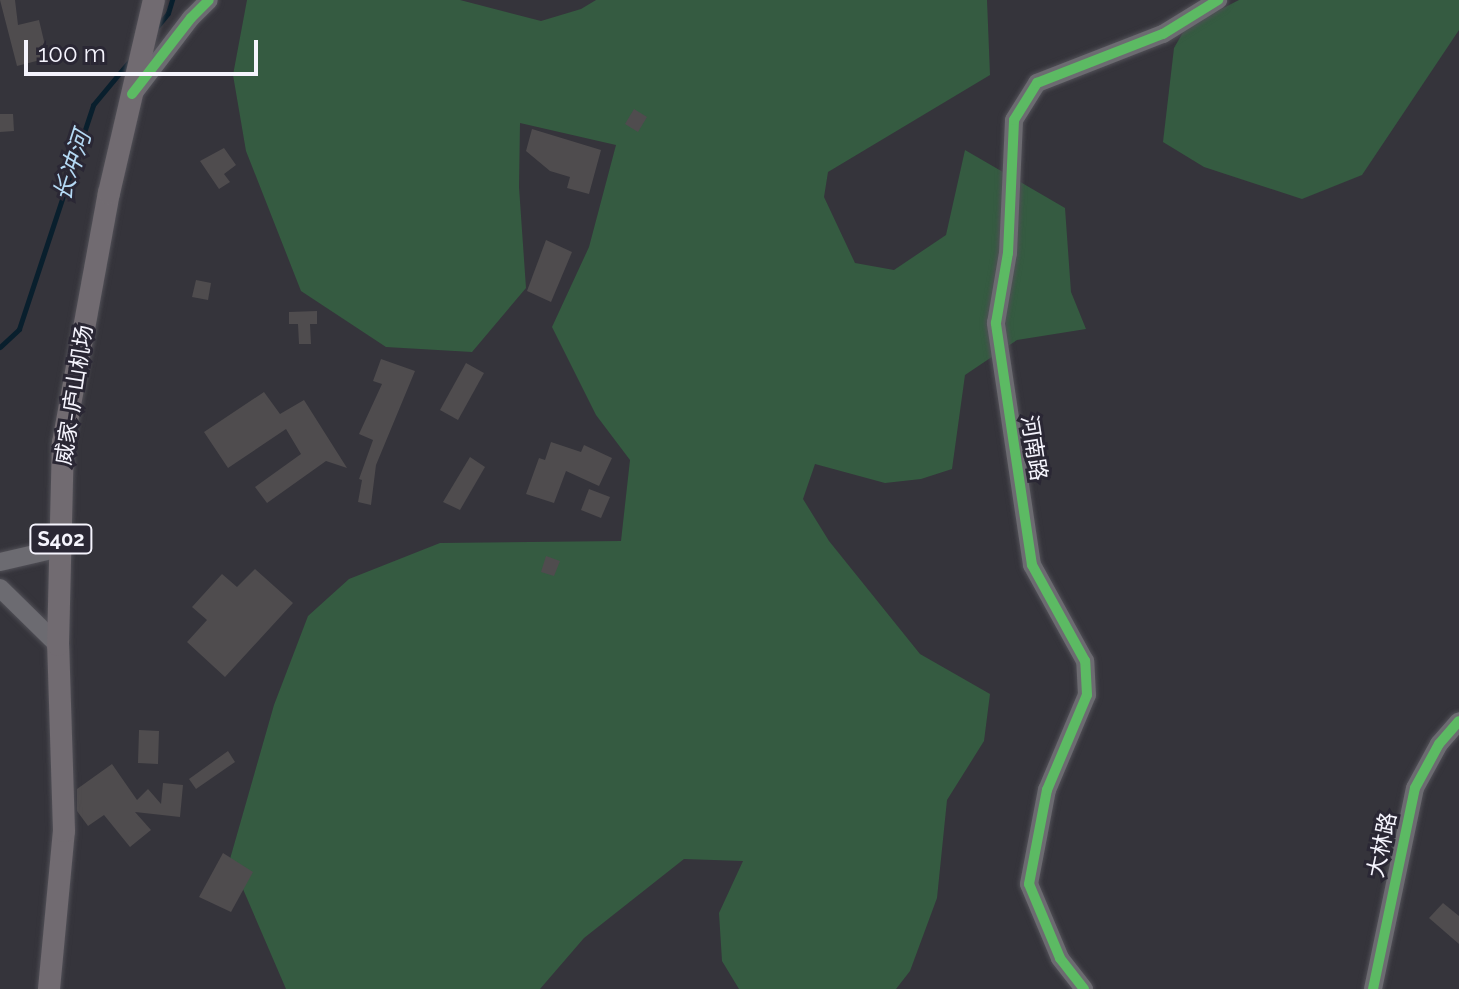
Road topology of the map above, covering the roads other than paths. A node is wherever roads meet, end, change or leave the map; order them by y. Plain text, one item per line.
1 (154, 0) edge
2 (209, 0) edge
3 (1218, 0) edge
4 (132, 94) junction
5 (60, 548) junction
6 (0, 562) edge
7 (0, 588) edge
8 (58, 645) junction
9 (1459, 721) edge
10 (49, 989) edge
11 (1084, 989) edge
12 (1373, 989) edge

1 - 4 main road, 威家-庐山机场 / S402
2 - 4 street
3 - 11 street, 河南路
4 - 5 main road, 威家-庐山机场 / S402
5 - 6 street
5 - 8 main road, 威家-庐山机场 / S402
7 - 8 street
8 - 10 main road, 威家-庐山机场 / S402
9 - 12 street, 大林路

